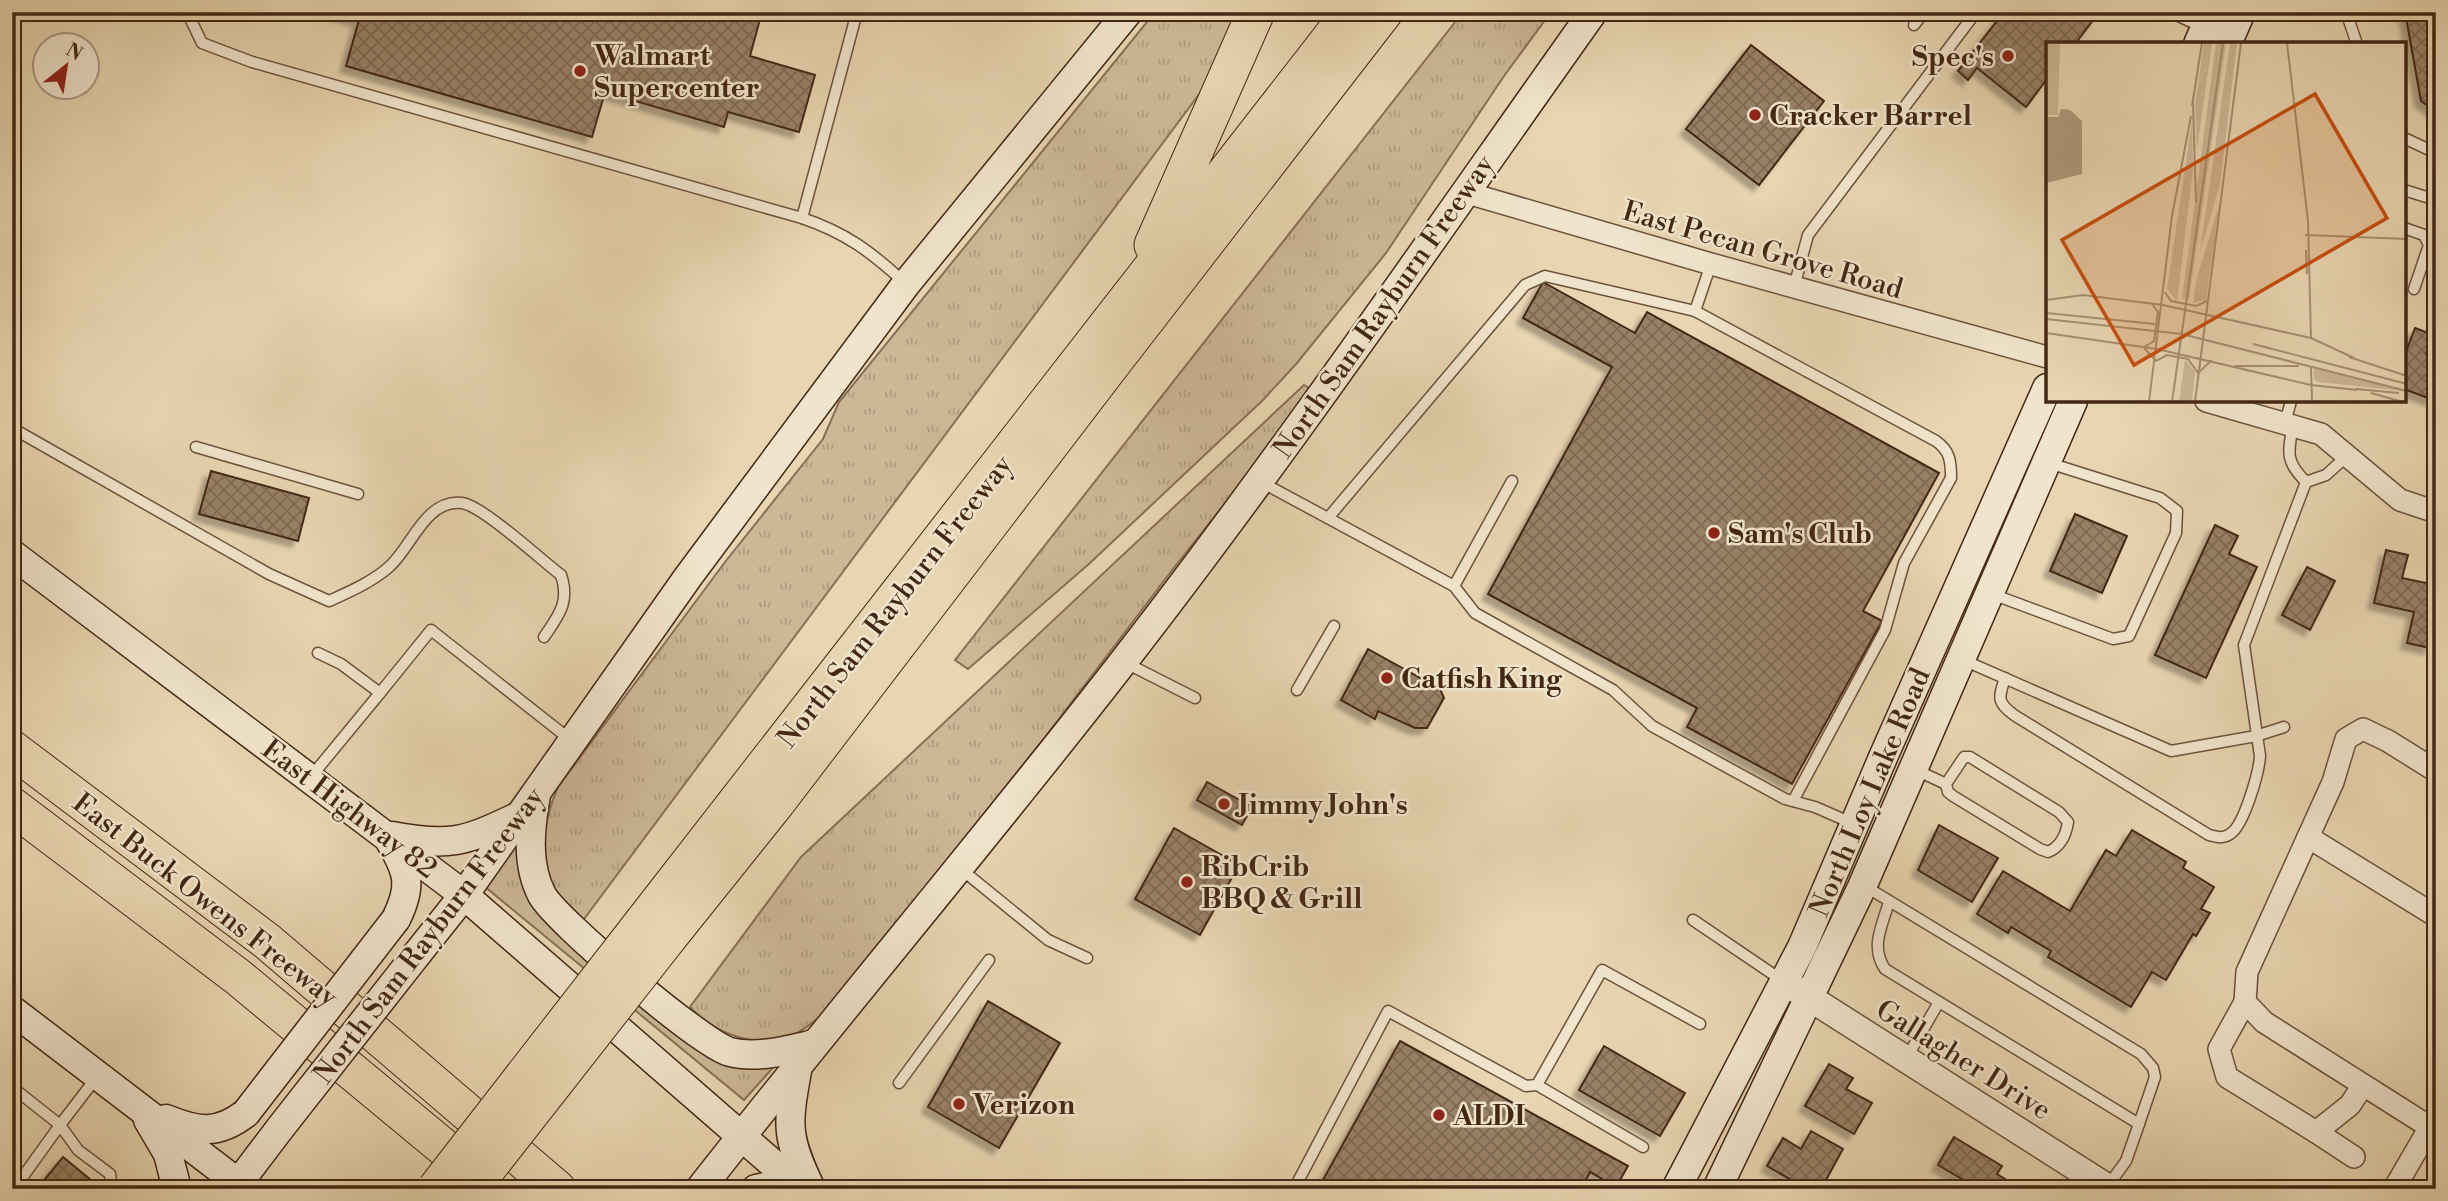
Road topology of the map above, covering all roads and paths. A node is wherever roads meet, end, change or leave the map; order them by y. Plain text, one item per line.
1 (187, 12) edge
2 (857, 12) edge
3 (1129, 12) edge
4 (1256, 12) edge
5 (1351, 12) edge
6 (1384, 12) edge
7 (1593, 12) edge
8 (1924, 12) edge
9 (1976, 12) edge
10 (2347, 12) edge
11 (1914, 25) dead end
12 (2356, 42) edge
13 (2406, 139) edge
14 (2436, 153) edge
15 (2406, 191) edge
16 (1464, 192) junction
17 (2436, 200) edge
18 (802, 218) junction
19 (2406, 229) edge
20 (1711, 264) junction
21 (905, 284) junction
22 (1794, 287) junction
23 (2414, 289) dead end
24 (1128, 299) junction
25 (1695, 311) junction
26 (2046, 357) edge
27 (2046, 390) edge
28 (2073, 402) edge
29 (2210, 402) edge
30 (2291, 402) edge
31 (2289, 424) junction
32 (12, 428) edge
33 (196, 447) dead end
34 (2347, 456) junction
35 (2047, 462) junction
36 (1258, 481) junction
37 (1511, 481) dead end
38 (2306, 482) junction
39 (358, 494) dead end
40 (2436, 512) edge
41 (1328, 518) junction
42 (12, 554) edge
43 (1454, 586) junction
44 (1990, 593) junction
45 (1334, 626) dead end
46 (544, 637) dead end
47 (318, 653) dead end
48 (1961, 659) junction
49 (1123, 662) junction
50 (2005, 678) junction
51 (1297, 690) dead end
52 (380, 692) junction
53 (1195, 698) dead end
54 (2284, 727) dead end
55 (2256, 736) junction
56 (572, 741) junction
57 (12, 749) edge
58 (1913, 769) junction
59 (2436, 771) edge
60 (310, 778) junction
61 (1946, 785) junction
62 (536, 792) junction
63 (1793, 801) junction
64 (12, 806) edge
65 (519, 816) junction
66 (1854, 824) junction
67 (386, 835) junction
68 (2308, 837) junction
69 (958, 867) junction
70 (1863, 885) junction
71 (464, 895) junction
72 (1889, 902) junction
73 (2436, 916) edge
74 (1693, 920) dead end
75 (656, 930) junction
76 (1087, 958) dead end
77 (989, 960) dead end
78 (1783, 982) junction
79 (1809, 998) junction
80 (1939, 1002) junction
81 (2245, 1002) junction
82 (14, 1015) edge
83 (1700, 1024) dead end
84 (814, 1044) junction
85 (1906, 1059) junction
86 (798, 1067) junction
87 (98, 1076) junction
88 (900, 1083) dead end
89 (1537, 1085) junction
90 (2364, 1085) junction
91 (12, 1087) edge
92 (141, 1108) junction
93 (2139, 1124) junction
94 (60, 1125) junction
95 (2433, 1129) edge
96 (2316, 1132) junction
97 (741, 1135) junction
98 (1643, 1147) dead end
99 (2354, 1157) dead end
100 (705, 1183) edge
101 (239, 1187) edge
102 (2107, 1188) edge
103 (13, 1189) edge
104 (112, 1189) edge
105 (177, 1189) edge
106 (436, 1189) edge
107 (471, 1189) edge
108 (493, 1189) edge
109 (557, 1189) edge
110 (756, 1189) edge
111 (788, 1189) edge
112 (802, 1189) edge
113 (811, 1189) edge
114 (1294, 1189) edge
115 (1676, 1189) edge
116 (1717, 1189) edge
117 (2394, 1189) edge

1 - 18 lane
2 - 18 lane
3 - 21 main road, North Sam Rayburn Freeway
4 - 24 highway
5 - 24 highway, North Sam Rayburn Freeway
6 - 75 highway, North Sam Rayburn Freeway
7 - 16 main road, North Sam Rayburn Freeway
8 - 11 lane
9 - 22 lane
10 - 12 lane
13 - 14 lane
15 - 17 lane
16 - 20 street, East Pecan Grove Road
16 - 36 main road, North Sam Rayburn Freeway
18 - 21 lane
19 - 23 lane
20 - 22 street, East Pecan Grove Road
20 - 25 lane
21 - 56 main road, North Sam Rayburn Freeway
22 - 26 street, East Pecan Grove Road
24 - 75 highway, North Sam Rayburn Freeway
25 - 41 lane
25 - 63 lane
27 - 66 main road, North Loy Lake Road
28 - 35 main road, North Loy Lake Road
29 - 31 street
30 - 31 lane
31 - 34 street
31 - 38 lane
32 - 46 lane
33 - 39 lane
34 - 38 lane
34 - 40 street
35 - 44 main road, North Loy Lake Road
35 - 44 lane
36 - 41 lane
36 - 49 main road, North Sam Rayburn Freeway
37 - 43 lane
38 - 55 lane
41 - 43 lane
42 - 60 main road, East Highway 82
43 - 63 lane
44 - 48 main road, North Loy Lake Road
45 - 51 lane
47 - 52 lane
48 - 50 lane
48 - 58 main road, North Loy Lake Road
49 - 53 lane
49 - 69 main road, North Sam Rayburn Freeway
50 - 55 lane
50 - 55 lane
52 - 56 lane
52 - 60 lane
54 - 55 lane
56 - 62 main road, North Sam Rayburn Freeway
57 - 109 highway, East Buck Owens Freeway
58 - 61 lane
58 - 70 main road, North Loy Lake Road
59 - 68 street
60 - 67 main road, East Highway 82
61 - 61 lane
62 - 65 main road, North Sam Rayburn Freeway
62 - 84 main road
63 - 66 lane
64 - 108 highway, East Buck Owens Freeway
65 - 67 main road
65 - 71 main road, North Sam Rayburn Freeway
66 - 78 main road, North Loy Lake Road
67 - 71 main road, East Highway 82
67 - 92 main road, bridge
68 - 73 street
68 - 81 street
69 - 76 lane
69 - 84 main road, North Sam Rayburn Freeway
70 - 72 lane
70 - 79 main road, North Loy Lake Road
71 - 97 main road, East Highway 82
71 - 101 main road, North Sam Rayburn Freeway, bridge
72 - 80 lane
72 - 93 lane
74 - 78 lane
75 - 106 highway, North Sam Rayburn Freeway, bridge
75 - 107 highway, North Sam Rayburn Freeway, bridge
77 - 88 lane
78 - 79 street, Gallagher Drive
78 - 115 main road, North Loy Lake Road
79 - 85 street, Gallagher Drive
79 - 116 main road, North Loy Lake Road
80 - 85 lane
80 - 93 lane
81 - 90 street
81 - 96 street
82 - 87 main road
83 - 89 lane
84 - 86 main road, North Sam Rayburn Freeway
85 - 102 street, Gallagher Drive
86 - 97 main road, North Sam Rayburn Freeway
86 - 113 main road
87 - 92 main road
87 - 94 lane
89 - 98 lane
89 - 114 lane
90 - 95 street
90 - 96 street
91 - 94 lane
92 - 101 main road
92 - 105 main road
93 - 102 lane
94 - 103 lane
94 - 104 lane
95 - 117 street
96 - 99 street
97 - 100 main road, North Sam Rayburn Freeway
97 - 112 main road, East Highway 82
110 - 111 main road

